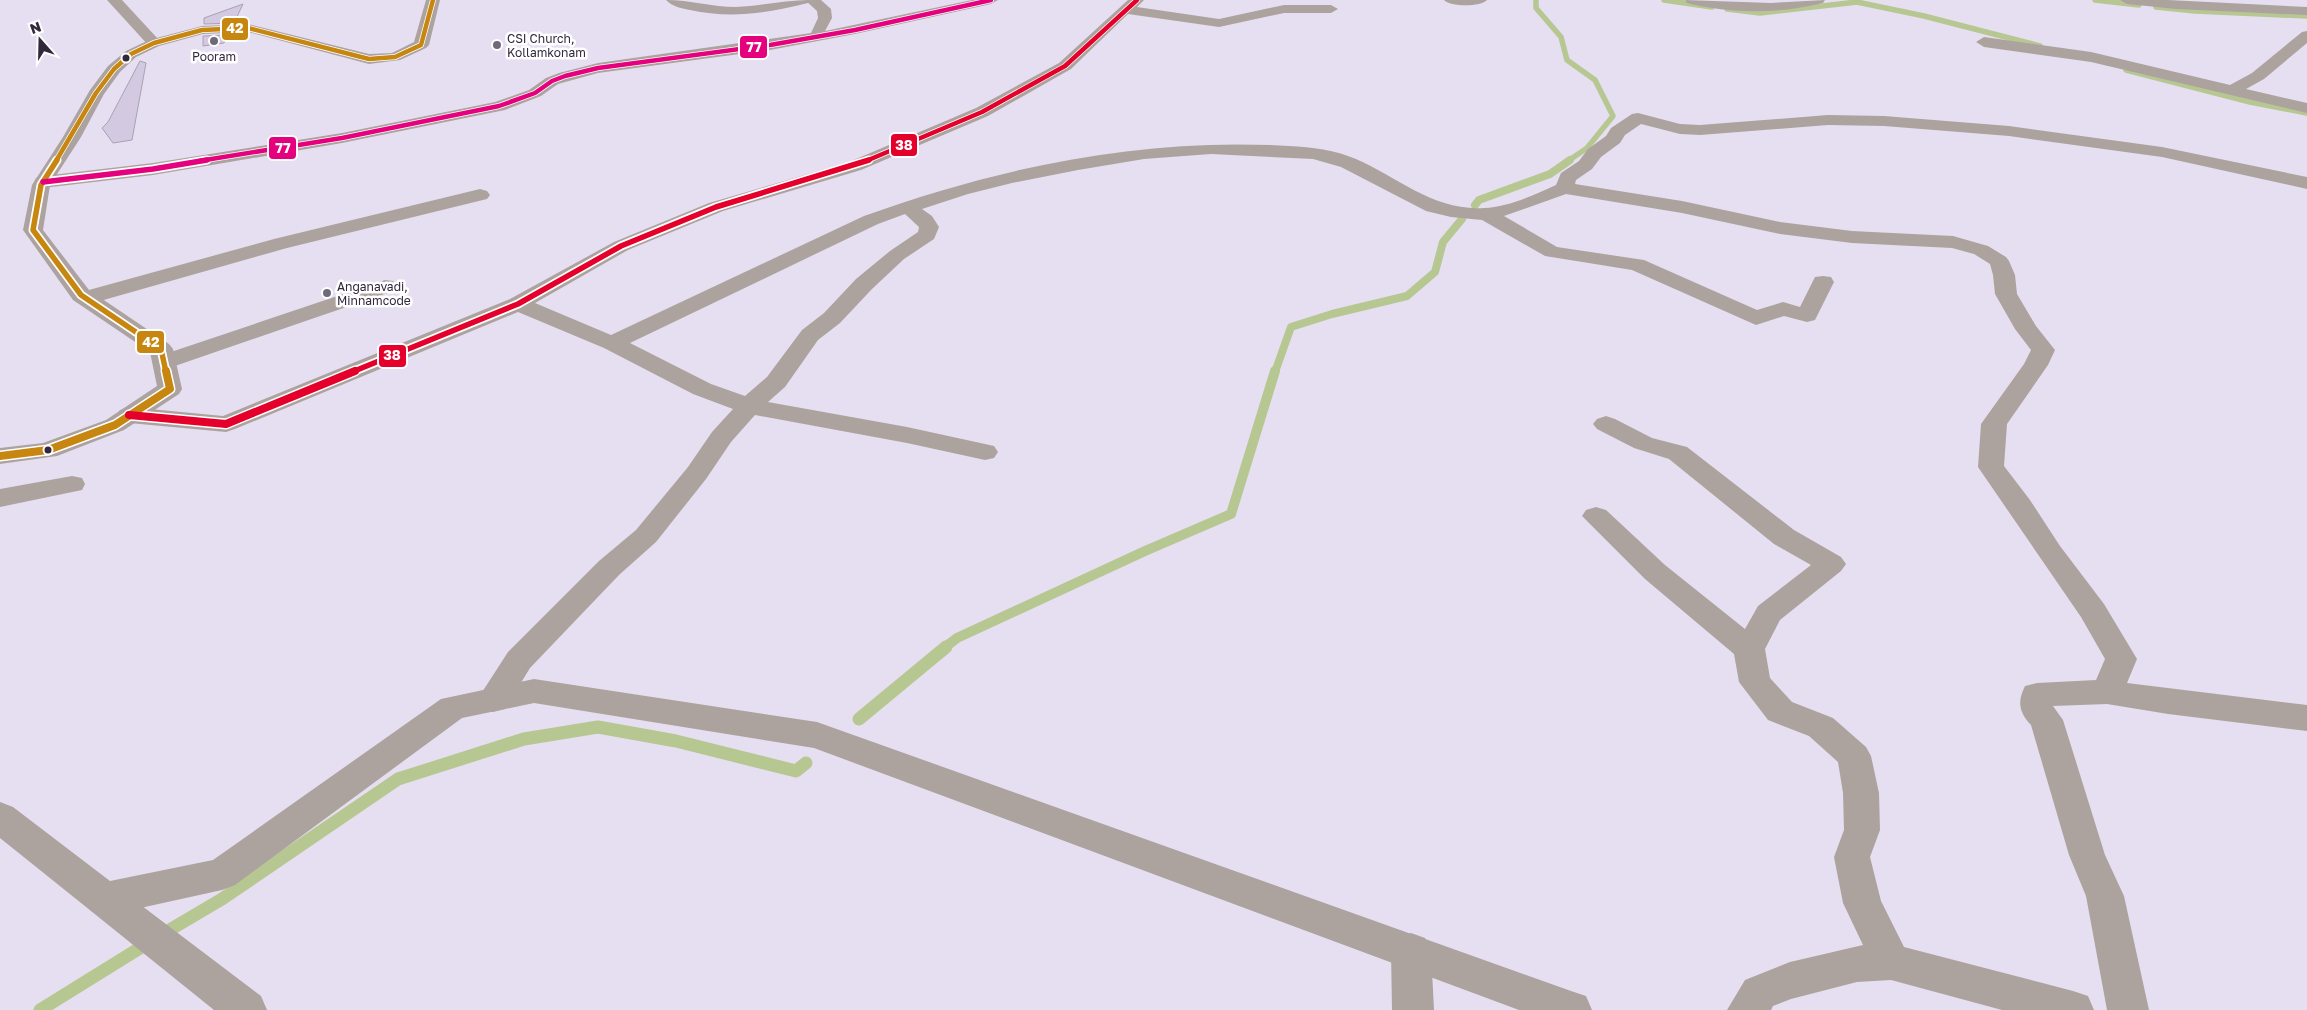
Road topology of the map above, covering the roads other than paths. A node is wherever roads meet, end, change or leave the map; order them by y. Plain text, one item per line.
1 (114, 0) edge
2 (433, 0) edge
3 (673, 0) edge
4 (803, 0) edge
5 (812, 0) edge
6 (991, 0) edge
7 (1451, 0) edge
8 (1480, 0) edge
9 (1692, 0) edge
10 (1818, 0) edge
11 (2270, 0) edge
12 (2133, 1) edge
13 (1131, 4) edge
14 (1331, 9) dead end
15 (2290, 10) junction
16 (2307, 11) edge
17 (817, 32) dead end
18 (2307, 36) edge
19 (1984, 42) dead end
20 (154, 43) junction
21 (2234, 90) junction
22 (2307, 108) edge
23 (43, 182) junction
24 (2307, 183) edge
25 (1564, 188) junction
26 (480, 195) dead end
27 (907, 207) junction
28 (1486, 214) junction
29 (1823, 282) dead end
30 (385, 286) dead end
31 (86, 298) junction
32 (518, 304) junction
33 (612, 343) junction
34 (164, 362) junction
35 (749, 406) junction
36 (129, 415) junction
37 (1606, 424) dead end
38 (986, 452) dead end
39 (0, 456) edge
40 (72, 484) dead end
41 (0, 498) edge
42 (1596, 516) dead end
43 (1749, 649) junction
44 (2107, 692) junction
45 (493, 700) junction
46 (2307, 718) edge
47 (0, 817) edge
48 (104, 899) junction
49 (1411, 951) junction
50 (1891, 962) junction
51 (246, 1010) edge
52 (1413, 1010) edge
53 (1571, 1010) edge
54 (1748, 1010) edge
55 (2073, 1010) edge
56 (2128, 1010) edge

1 - 20 street
2 - 20 main road
3 - 4 main road
5 - 17 street
6 - 23 street
7 - 8 street
9 - 10 street
11 - 15 street
12 - 15 street
13 - 14 street
13 - 32 street
15 - 16 street
18 - 21 street
19 - 21 street
20 - 23 main road
21 - 22 street
23 - 31 main road
24 - 25 street
25 - 28 street
25 - 44 street
26 - 31 street
27 - 28 street
27 - 33 street
27 - 35 street
28 - 29 street
30 - 34 street
31 - 34 main road
32 - 33 street
32 - 36 street
33 - 35 street
34 - 36 main road
35 - 38 street
35 - 45 street
36 - 39 main road
37 - 43 street
40 - 41 street
42 - 43 street
43 - 50 street
44 - 46 street
44 - 56 street
45 - 48 street
45 - 49 street
47 - 48 street
48 - 51 street
49 - 52 street
49 - 53 street
50 - 54 street
50 - 55 street

